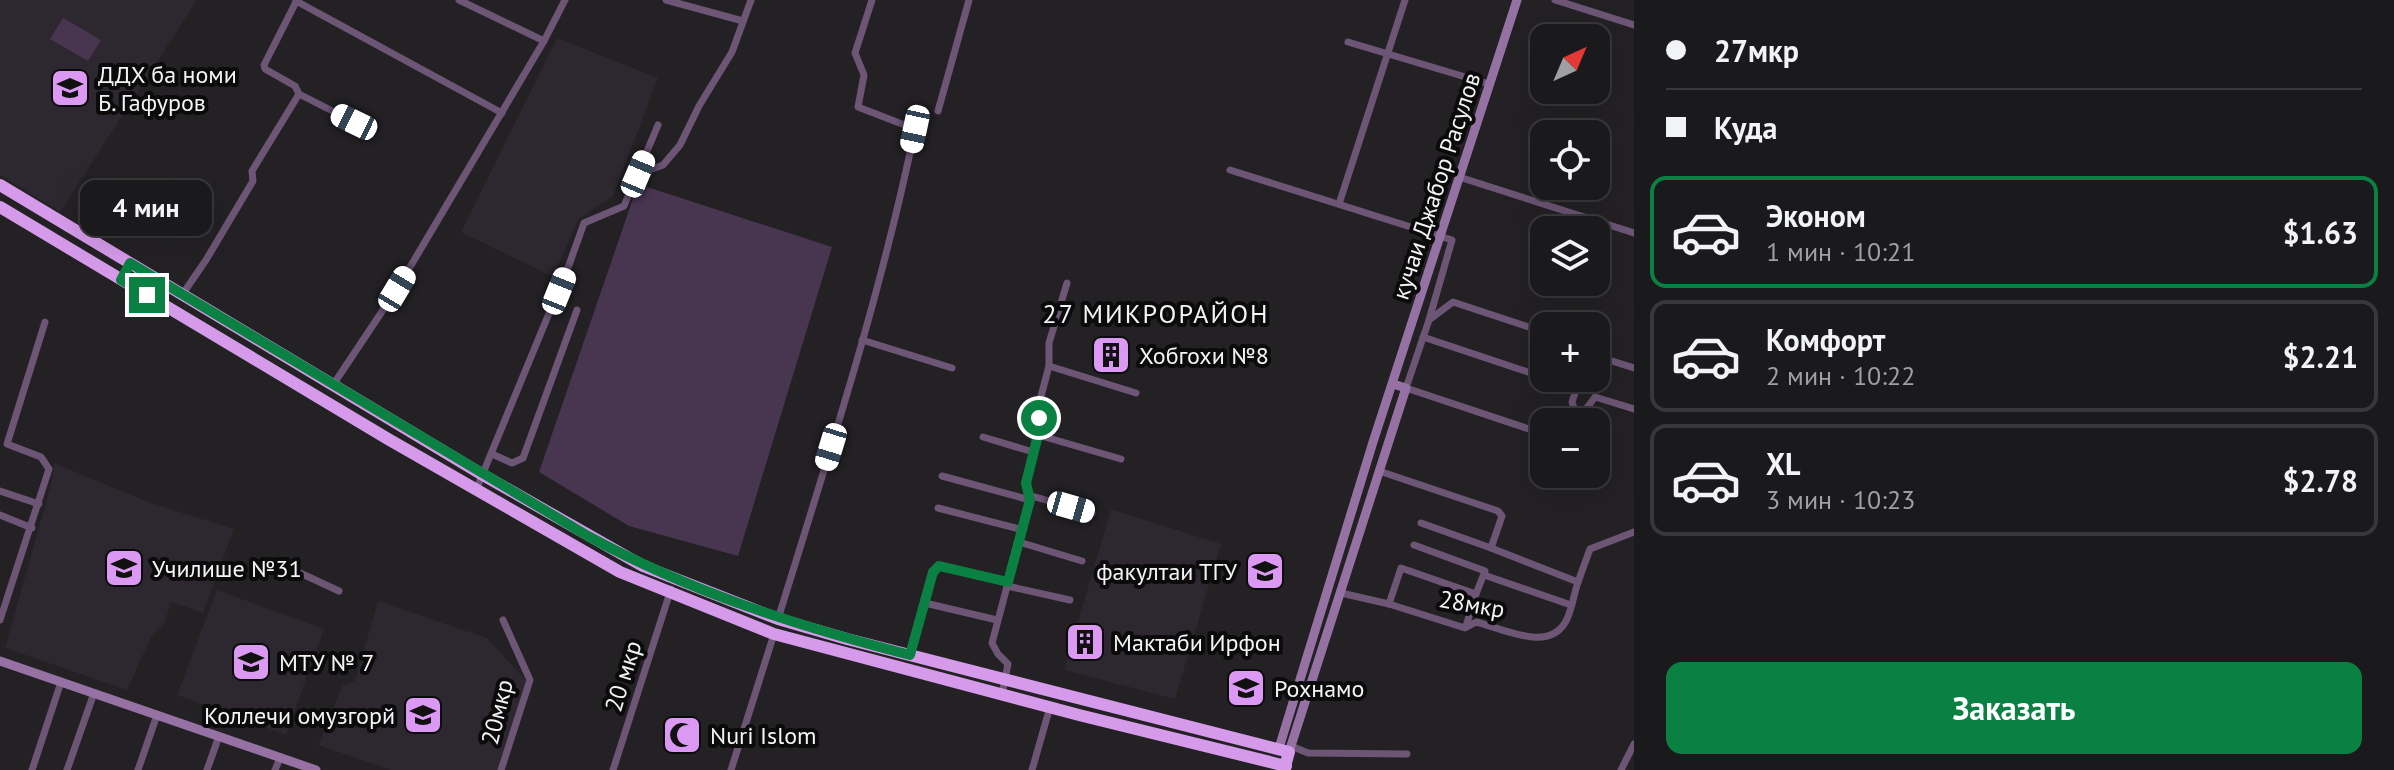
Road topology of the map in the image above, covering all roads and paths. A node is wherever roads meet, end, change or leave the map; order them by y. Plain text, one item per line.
1 (296, 0) edge
2 (459, 0) edge
3 (565, 0) edge
4 (666, 0) edge
5 (751, 0) edge
6 (872, 0) edge
7 (969, 0) edge
8 (1405, 0) edge
9 (1517, 0) edge
10 (1555, 0) edge
11 (743, 21) junction
12 (1634, 25) edge
13 (544, 41) junction
14 (1348, 42) dead end
15 (1387, 54) junction
16 (1489, 84) junction
17 (299, 94) junction
18 (938, 111) dead end
19 (502, 113) junction
20 (354, 122) dead end
21 (658, 125) dead end
22 (1230, 170) dead end
23 (638, 174) junction
24 (1459, 177) junction
25 (0, 185) edge
26 (1339, 204) junction
27 (0, 207) edge
28 (1634, 233) edge
29 (1441, 235) junction
30 (130, 263) junction
31 (121, 280) junction
32 (1067, 283) dead end
33 (182, 295) junction
34 (577, 310) dead end
35 (1429, 320) junction
36 (45, 322) dead end
37 (1530, 327) edge
38 (1423, 337) junction
39 (862, 340) junction
40 (1610, 360) edge
41 (1049, 366) junction
42 (952, 368) dead end
43 (1634, 368) edge
44 (1530, 373) edge
45 (1393, 384) junction
46 (333, 385) junction
47 (1406, 388) junction
48 (347, 393) junction
49 (1136, 393) dead end
50 (323, 401) junction
51 (1587, 408) edge
52 (1634, 409) edge
53 (339, 410) junction
54 (1530, 429) edge
55 (1038, 435) junction
56 (983, 437) dead end
57 (1033, 452) junction
58 (492, 454) junction
59 (1121, 459) dead end
60 (1379, 471) junction
61 (483, 475) junction
62 (942, 476) dead end
63 (476, 490) junction
64 (0, 491) edge
65 (1029, 498) junction
66 (39, 504) junction
67 (938, 508) dead end
68 (1092, 513) dead end
69 (0, 515) edge
70 (1421, 523) dead end
71 (32, 528) junction
72 (1023, 530) junction
73 (1634, 532) edge
74 (1019, 542) junction
75 (1414, 545) dead end
76 (1491, 548) junction
77 (1082, 561) dead end
78 (298, 572) dead end
79 (1484, 575) junction
80 (677, 579) junction
81 (1578, 582) junction
82 (1007, 584) junction
83 (339, 591) dead end
84 (669, 593) junction
85 (1341, 593) junction
86 (1476, 594) junction
87 (1070, 600) dead end
88 (925, 603) junction
89 (1389, 604) junction
90 (1571, 605) junction
91 (778, 619) junction
92 (0, 620) edge
93 (503, 620) dead end
94 (997, 620) junction
95 (1465, 628) junction
96 (1315, 632) junction
97 (774, 634) junction
98 (1327, 637) junction
99 (910, 655) junction
100 (0, 661) edge
101 (1302, 672) junction
102 (1314, 676) junction
103 (1007, 678) junction
104 (61, 682) junction
105 (94, 693) junction
106 (1002, 694) junction
107 (1050, 707) junction
108 (157, 715) junction
109 (219, 736) junction
110 (1634, 744) edge
111 (1286, 749) junction
112 (1407, 754) dead end
113 (280, 758) junction
114 (1279, 767) edge
115 (32, 770) edge
116 (67, 770) edge
117 (138, 770) edge
118 (207, 770) edge
119 (275, 770) edge
120 (316, 770) edge
121 (501, 770) edge
122 (613, 770) edge
123 (731, 770) edge
124 (1032, 770) edge
125 (1621, 770) edge

1 - 17 street
1 - 19 street
2 - 13 street
3 - 13 street
4 - 11 street
5 - 11 street
6 - 39 street
7 - 18 street
8 - 15 street
9 - 16 street, кучаи Джабор Расулов
10 - 12 street
11 - 23 street
13 - 19 street
14 - 15 street
15 - 16 street
15 - 26 street
16 - 24 street, кучаи Джабор Расулов
17 - 20 street
17 - 33 street
19 - 46 street
21 - 23 street
22 - 26 street
23 - 58 street
24 - 28 street
24 - 29 street, кучаи Джабор Расулов
25 - 30 highway
26 - 29 street
27 - 31 highway
29 - 35 street
29 - 45 street, кучаи Джабор Расулов
30 - 31 highway
30 - 33 highway
31 - 50 highway
32 - 41 street
33 - 46 highway
34 - 58 street
35 - 37 street
35 - 38 street
36 - 66 street
38 - 44 street
38 - 47 street
39 - 42 street
39 - 91 street
40 - 43 street
41 - 49 street
41 - 55 street
45 - 47 street
45 - 96 street, кучаи Джабор Расулов
46 - 48 highway
46 - 50 highway
47 - 54 street
47 - 60 street
48 - 53 highway
48 - 61 highway
50 - 53 highway
51 - 52 street
53 - 63 highway
55 - 57 street
55 - 59 street
56 - 57 street
57 - 65 street
58 - 61 street
60 - 76 street
60 - 85 street
61 - 63 street
61 - 80 highway
62 - 65 street
63 - 84 highway
64 - 66 street
65 - 68 street
65 - 72 street
66 - 71 street
67 - 72 street
69 - 71 street
70 - 76 street
71 - 92 street
72 - 74 street
73 - 81 street, 28мкр
74 - 77 street
74 - 82 street
75 - 79 street, 28мкр
76 - 81 street
78 - 83 street
79 - 86 street, 28мкр
79 - 90 street, 28мкр
80 - 84 street, 20 мкр
80 - 91 highway
81 - 90 street, 28мкр
82 - 87 street
82 - 88 street
82 - 94 street
84 - 97 highway
84 - 122 street, 20 мкр
85 - 89 street
85 - 98 street
86 - 89 street, 28мкр
86 - 95 street
88 - 94 street
88 - 99 street
89 - 95 street, 28мкр
90 - 95 street, 28мкр
91 - 99 highway
93 - 121 street, 20мкр
94 - 103 street
96 - 98 street
96 - 101 street, кучаи Джабор Расулов
97 - 106 highway
97 - 123 street
98 - 102 street
99 - 103 highway
100 - 104 street
101 - 102 street
101 - 111 street, кучаи Джабор Расулов
102 - 111 street
103 - 106 street
103 - 111 highway
104 - 105 street
104 - 115 street
105 - 108 street
105 - 116 street
106 - 107 highway
107 - 114 highway
107 - 124 street
108 - 109 street
108 - 117 street
109 - 113 street
109 - 118 street
110 - 125 street
111 - 112 street
111 - 114 highway
113 - 119 street
113 - 120 street

